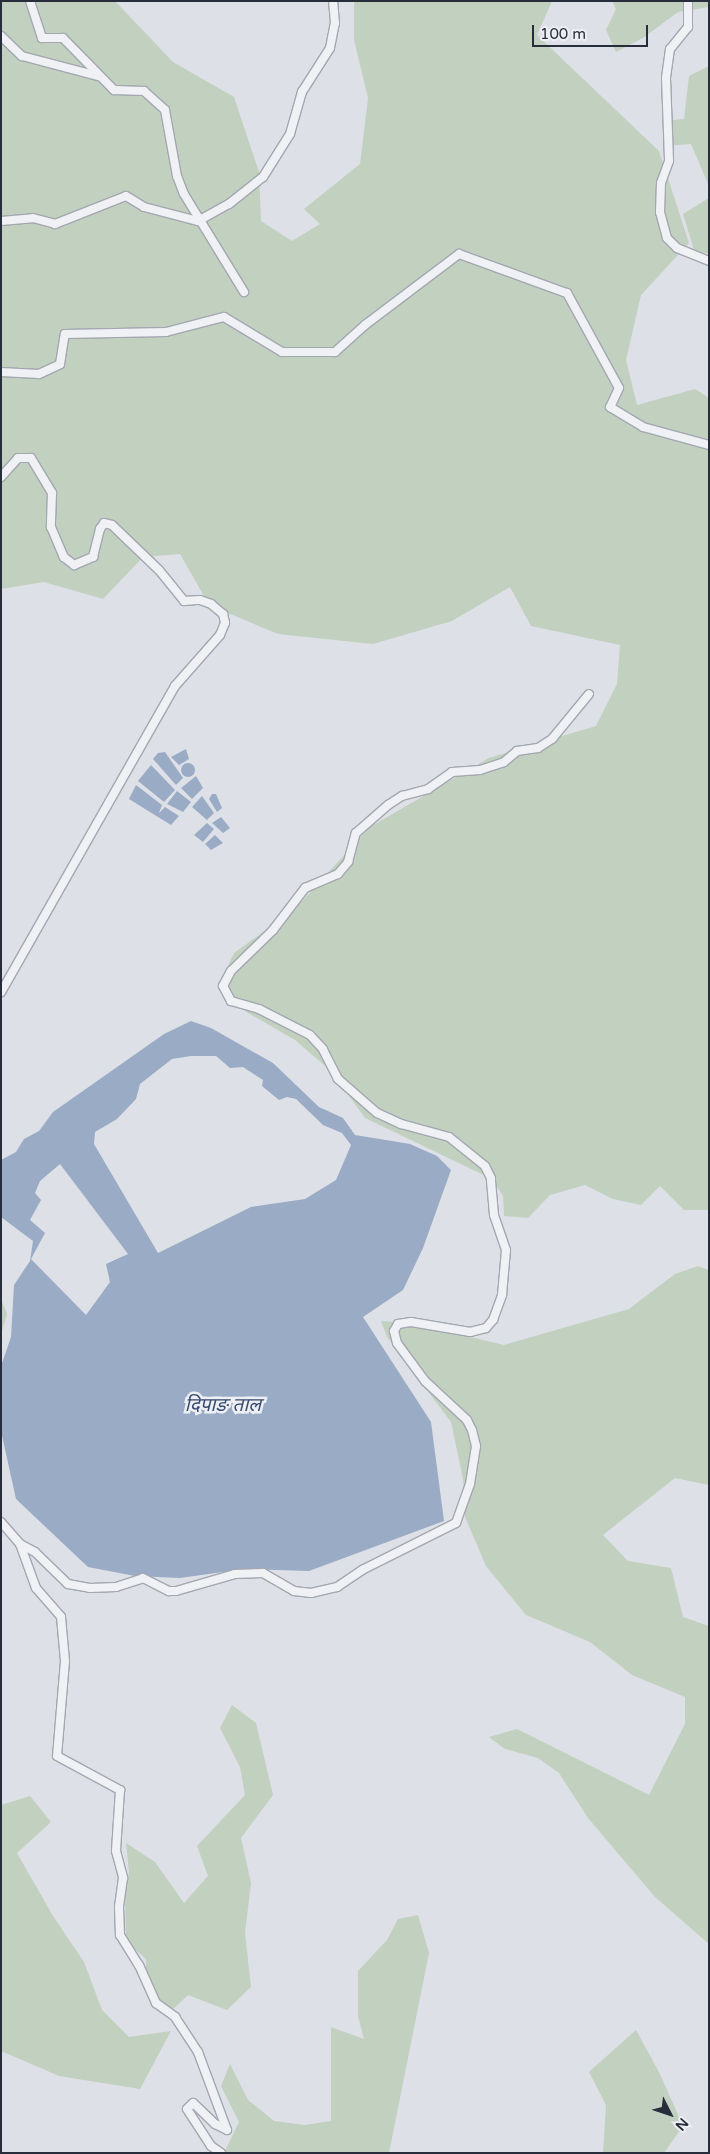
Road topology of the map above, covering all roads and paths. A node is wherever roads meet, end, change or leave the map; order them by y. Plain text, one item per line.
1 (30, 1) edge
2 (332, 1) edge
3 (688, 1) edge
4 (1, 36) edge
5 (100, 76) junction
6 (1, 221) edge
7 (198, 221) junction
8 (709, 261) edge
9 (244, 292) dead end
10 (1, 372) edge
11 (709, 445) edge
12 (1, 477) edge
13 (589, 694) dead end
14 (1, 992) edge
15 (1, 1522) edge
16 (20, 1544) junction
17 (221, 2153) edge

1 - 5 street
2 - 7 street
3 - 8 street
4 - 5 street
5 - 7 street
6 - 7 street
7 - 9 street
10 - 11 street
12 - 14 street
13 - 16 street
15 - 16 street
16 - 17 street

